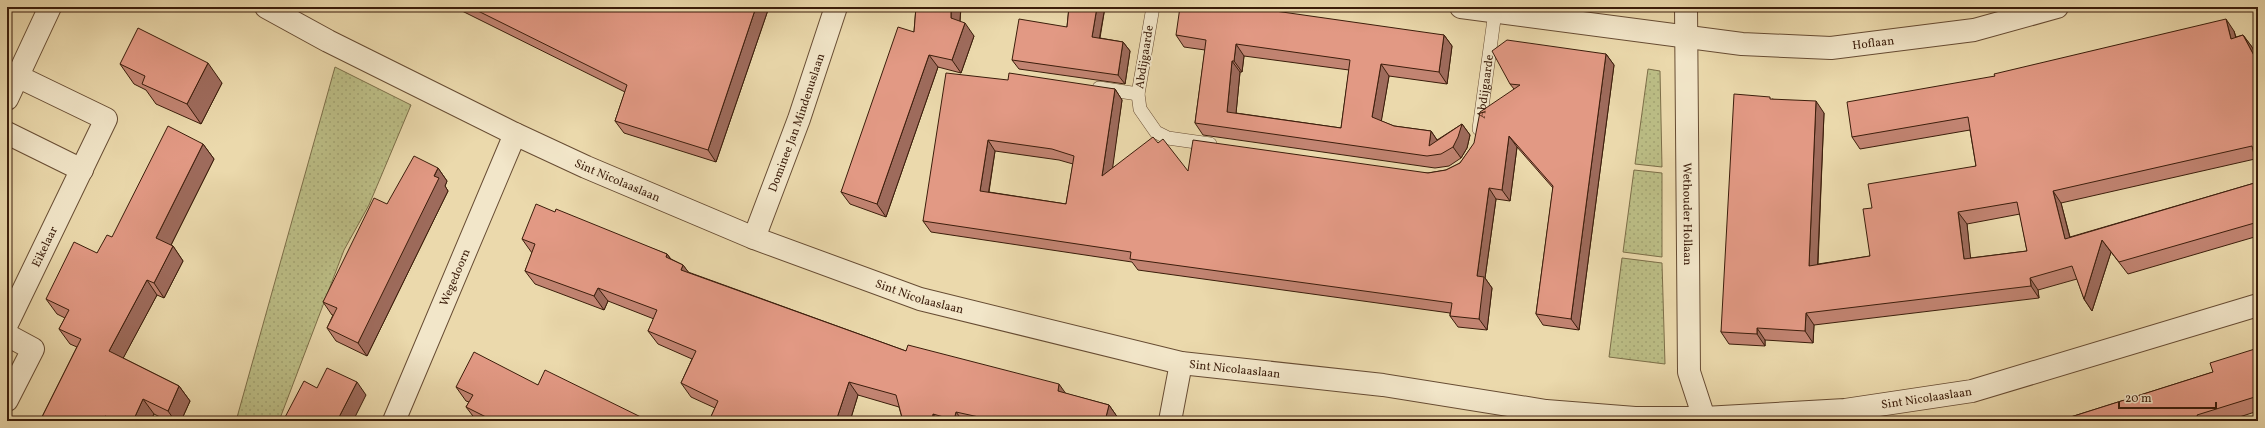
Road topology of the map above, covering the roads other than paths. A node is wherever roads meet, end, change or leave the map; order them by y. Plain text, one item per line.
1 (50, 7) edge
2 (266, 7) edge
3 (836, 7) edge
4 (1153, 7) edge
5 (1461, 7) edge
6 (1686, 7) edge
7 (2057, 7) edge
8 (2035, 11) edge
9 (1495, 12) junction
10 (1686, 36) junction
11 (17, 76) junction
12 (1083, 86) edge
13 (1138, 94) junction
14 (7, 99) edge
15 (7, 133) edge
16 (515, 134) junction
17 (1477, 143) edge
18 (1223, 146) edge
19 (82, 170) junction
20 (754, 238) junction
21 (2258, 305) edge
22 (7, 324) edge
23 (7, 335) edge
24 (1181, 363) junction
25 (7, 400) edge
26 (1705, 420) edge
27 (394, 421) edge
28 (1170, 421) edge

1 - 11 street
2 - 16 street, Sint Nicolaaslaan
3 - 20 street, Dominee Jan Mindenuslaan
4 - 13 lane, Abdijgaarde
5 - 9 street
6 - 10 street, Wethouder Hollaan
7 - 8 street, Hoflaan
8 - 10 street, Hoflaan
9 - 10 street
9 - 17 lane, Abdijgaarde
10 - 26 street, Wethouder Hollaan
11 - 14 street
11 - 19 street, Eikelaar
12 - 13 lane
13 - 18 lane, Abdijgaarde
15 - 19 street
16 - 20 street, Sint Nicolaaslaan
16 - 27 street, Wegedoorn
19 - 22 street, Eikelaar
20 - 24 street, Sint Nicolaaslaan
21 - 26 street, Sint Nicolaaslaan
23 - 25 street
24 - 26 street, Sint Nicolaaslaan
24 - 28 street

